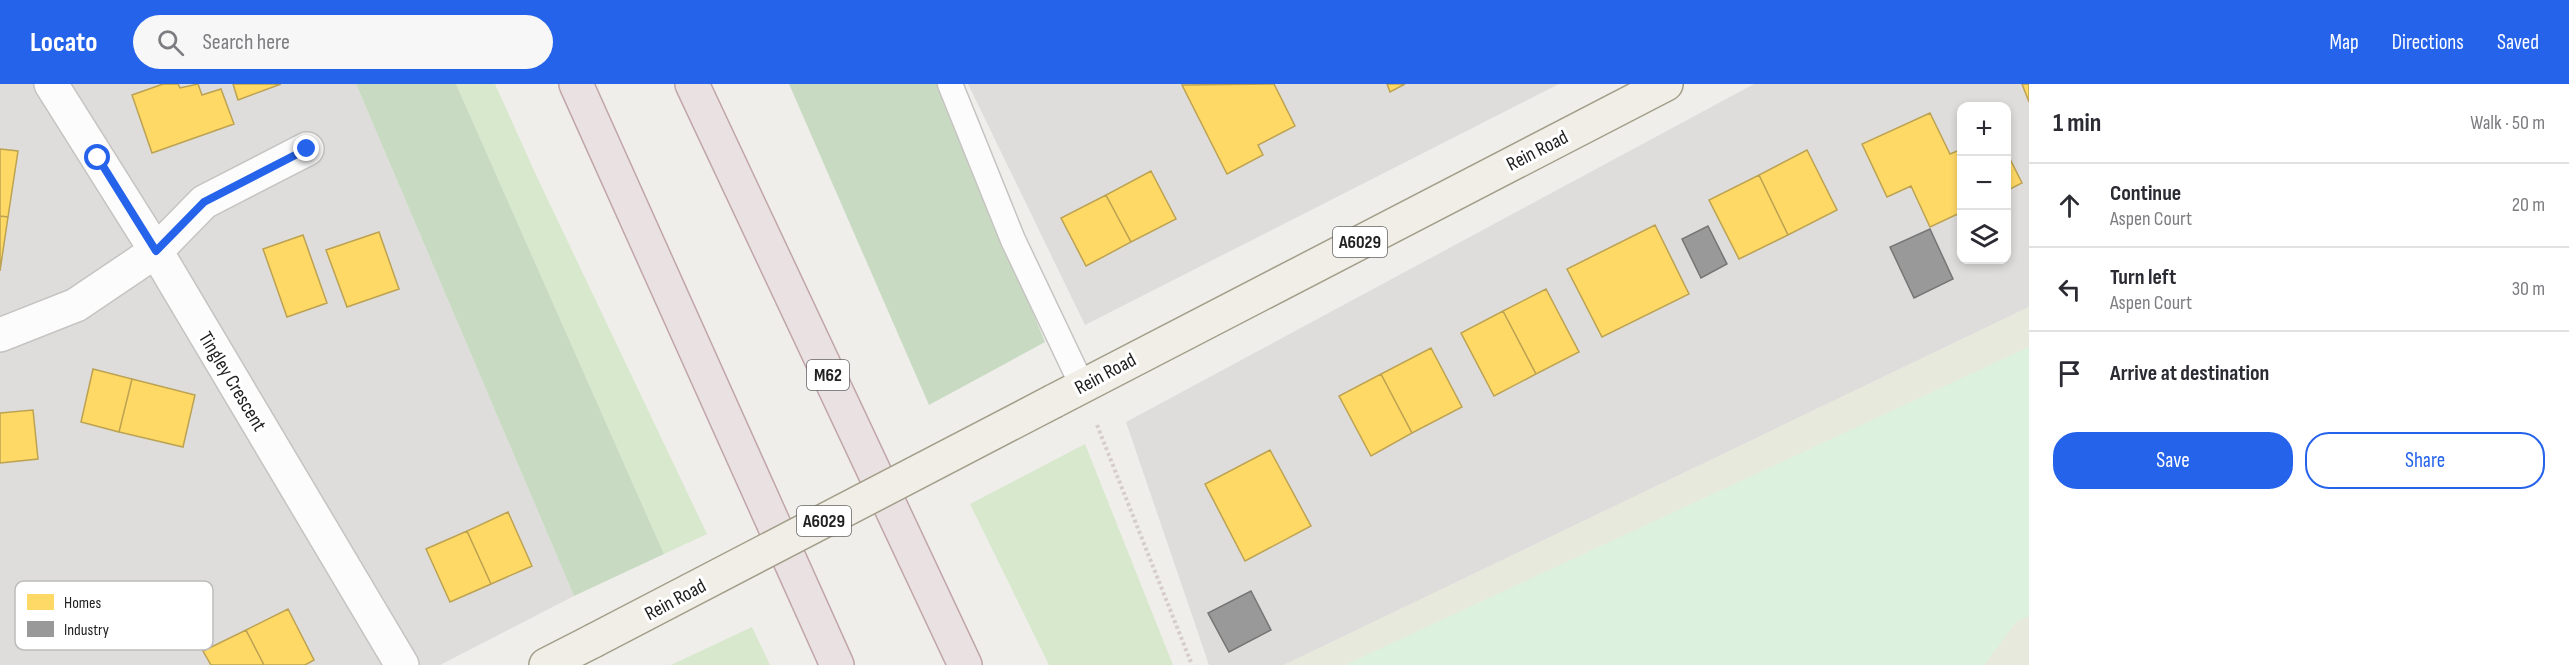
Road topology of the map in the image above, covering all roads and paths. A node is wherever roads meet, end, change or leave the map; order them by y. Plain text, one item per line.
1 (51, 84) edge
2 (576, 84) edge
3 (692, 84) edge
4 (950, 84) edge
5 (1666, 84) edge
6 (307, 149) dead end
7 (156, 251) junction
8 (0, 335) edge
9 (1082, 385) junction
10 (402, 665) edge
11 (546, 665) edge
12 (837, 665) edge
13 (965, 665) edge
14 (1192, 665) edge

1 - 7 street, Tingley Crescent
2 - 12 highway
3 - 13 highway, M62
4 - 9 lane
5 - 9 main road, Rein Road / A6029
6 - 7 street
7 - 8 street
7 - 10 street, Tingley Crescent
9 - 11 main road, Rein Road / A6029, bridge
9 - 14 path

